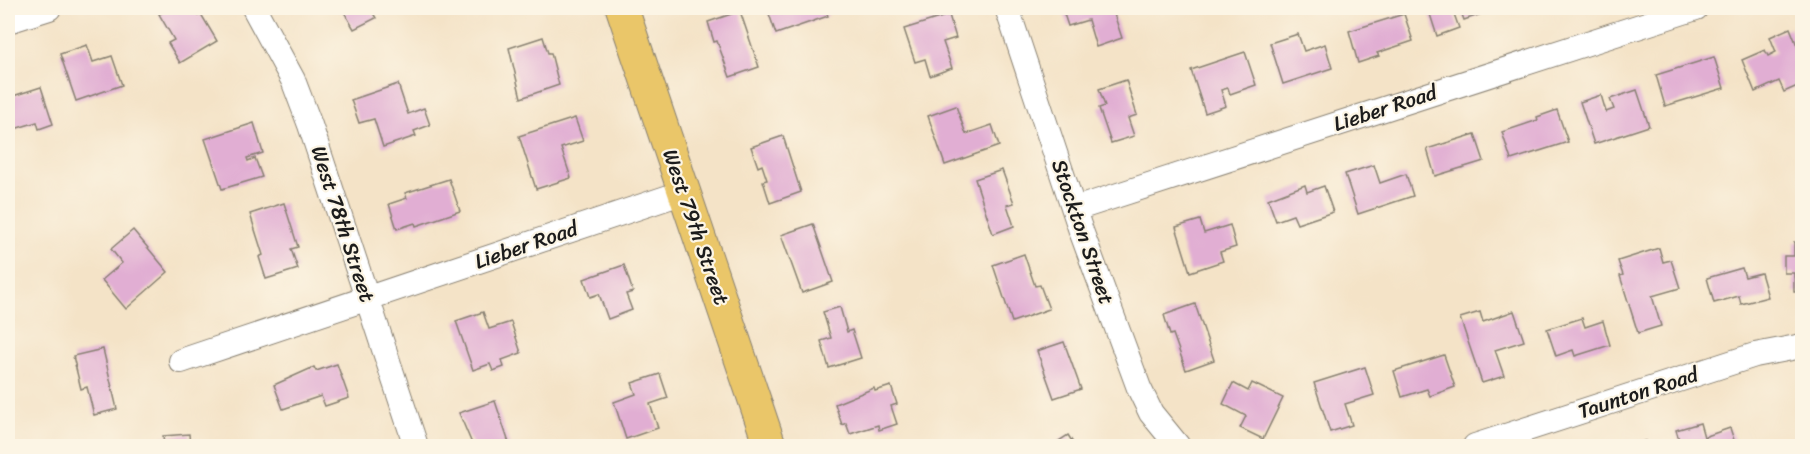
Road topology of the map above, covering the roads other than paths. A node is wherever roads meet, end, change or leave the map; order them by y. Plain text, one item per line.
1 (49, 8) edge
2 (254, 8) edge
3 (622, 8) edge
4 (1007, 8) edge
5 (1696, 8) edge
6 (8, 21) edge
7 (684, 192) junction
8 (1075, 209) junction
9 (368, 298) junction
10 (1803, 346) edge
11 (181, 361) dead end
12 (416, 447) edge
13 (770, 447) edge
14 (1178, 447) edge
15 (1475, 447) edge

1 - 6 street
2 - 9 street, West 78th Street
3 - 7 main road, West 79th Street
4 - 8 street, Stockton Street
5 - 8 street, Lieber Road
7 - 9 street, Lieber Road
7 - 13 main road, West 79th Street
8 - 14 street, Stockton Street
9 - 11 street, Lieber Road
9 - 12 street, West 78th Street
10 - 15 street, Taunton Road

